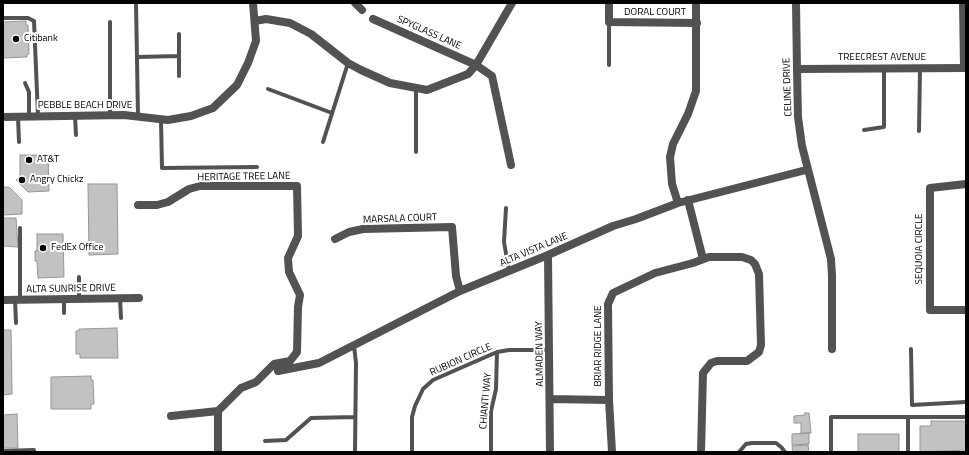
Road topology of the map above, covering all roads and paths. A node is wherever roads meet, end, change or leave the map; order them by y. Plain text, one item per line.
1 (136, 3) edge
2 (253, 3) edge
3 (355, 3) edge
4 (512, 3) edge
5 (609, 3) edge
6 (696, 3) edge
7 (796, 3) edge
8 (963, 3) edge
9 (362, 10) dead end
10 (3, 18) edge
11 (373, 19) dead end
12 (255, 21) junction
13 (110, 22) dead end
14 (609, 22) junction
15 (696, 23) junction
16 (179, 34) dead end
17 (179, 56) junction
18 (137, 57) junction
19 (348, 63) junction
20 (476, 65) junction
21 (609, 65) dead end
22 (797, 68) junction
23 (884, 68) junction
24 (920, 68) junction
25 (965, 68) edge
26 (179, 76) dead end
27 (25, 83) dead end
28 (416, 88) junction
29 (268, 89) dead end
30 (332, 113) junction
31 (110, 115) junction
32 (29, 116) junction
33 (38, 116) junction
34 (75, 116) junction
35 (138, 116) junction
36 (3, 117) edge
37 (18, 117) junction
38 (161, 119) junction
39 (864, 130) dead end
40 (919, 131) dead end
41 (76, 135) dead end
42 (19, 142) dead end
43 (323, 142) dead end
44 (416, 152) dead end
45 (512, 165) dead end
46 (257, 167) dead end
47 (806, 170) junction
48 (966, 184) edge
49 (688, 200) junction
50 (678, 203) junction
51 (138, 205) dead end
52 (506, 208) dead end
53 (20, 228) dead end
54 (335, 239) dead end
55 (548, 255) junction
56 (703, 259) junction
57 (509, 271) junction
58 (78, 277) dead end
59 (460, 291) junction
60 (120, 298) junction
61 (139, 298) dead end
62 (64, 299) junction
63 (79, 299) junction
64 (3, 300) edge
65 (18, 300) junction
66 (966, 310) edge
67 (64, 314) dead end
68 (121, 318) dead end
69 (16, 323) dead end
70 (354, 346) junction
71 (832, 349) dead end
72 (911, 349) dead end
73 (550, 350) junction
74 (497, 352) junction
75 (278, 371) dead end
76 (550, 399) junction
77 (609, 400) junction
78 (966, 402) edge
79 (218, 411) junction
80 (171, 416) dead end
81 (355, 417) junction
82 (966, 417) edge
83 (908, 418) junction
84 (265, 441) dead end
85 (34, 450) dead end
86 (3, 451) edge
87 (218, 452) edge
88 (355, 452) edge
89 (412, 452) edge
90 (491, 452) edge
91 (550, 452) edge
92 (612, 452) edge
93 (701, 452) edge
94 (739, 452) edge
95 (784, 452) edge
96 (831, 452) edge
97 (908, 452) edge

1 - 18 lane
2 - 12 street, PEBBLE BEACH DRIVE
3 - 9 street
4 - 20 street
5 - 14 street
6 - 15 street
7 - 22 street, CELINE DRIVE
8 - 25 street
10 - 33 lane
11 - 20 street, SPYGLASS LANE
12 - 19 street
12 - 38 street, PEBBLE BEACH DRIVE
13 - 31 lane
14 - 15 street, DORAL COURT
14 - 21 lane
15 - 50 street
16 - 17 lane
17 - 18 lane
17 - 26 lane
18 - 35 lane
19 - 28 street
19 - 30 lane
20 - 28 street
20 - 45 street, SPYGLASS LANE
22 - 23 street, TREECREST AVENUE
22 - 47 street, CELINE DRIVE
23 - 24 street, TREECREST AVENUE
23 - 39 lane
24 - 25 street, TREECREST AVENUE
24 - 40 lane
27 - 32 lane
28 - 44 lane
29 - 30 lane
30 - 43 lane
31 - 34 street, PEBBLE BEACH DRIVE
31 - 35 street, PEBBLE BEACH DRIVE
32 - 33 street, PEBBLE BEACH DRIVE
32 - 37 street, PEBBLE BEACH DRIVE
33 - 34 street, PEBBLE BEACH DRIVE
34 - 41 lane
35 - 38 street, PEBBLE BEACH DRIVE
36 - 37 street, PEBBLE BEACH DRIVE
37 - 42 lane
38 - 46 lane
47 - 49 street, ALTA VISTA LANE
47 - 71 street, CELINE DRIVE
48 - 66 street, SEQUOIA CIRCLE
49 - 50 street, ALTA VISTA LANE
49 - 56 street
50 - 55 street, ALTA VISTA LANE
51 - 79 street, HERITAGE TREE LANE
52 - 57 lane
53 - 65 lane
54 - 59 street, MARSALA COURT
55 - 57 street, ALTA VISTA LANE
55 - 73 street, ALMADEN WAY
56 - 77 street, BRIAR RIDGE LANE
56 - 93 street, BRIAR RIDGE LANE
57 - 59 street, ALTA VISTA LANE
58 - 63 lane
59 - 70 street, ALTA VISTA LANE
60 - 61 street, ALTA SUNRISE DRIVE
60 - 63 street, ALTA SUNRISE DRIVE
60 - 68 lane
62 - 63 street, ALTA SUNRISE DRIVE
62 - 65 street, ALTA SUNRISE DRIVE
62 - 67 lane
64 - 65 street, ALTA SUNRISE DRIVE
65 - 69 lane
70 - 75 street, ALTA VISTA LANE
70 - 81 lane
72 - 78 lane
73 - 74 lane, RUBION CIRCLE
73 - 76 street, ALMADEN WAY
74 - 89 lane, RUBION CIRCLE
74 - 90 lane, CHIANTI WAY
76 - 77 street, BRIAR RIDGE LANE
76 - 91 street, ALMADEN WAY
77 - 92 street, BRIAR RIDGE LANE
79 - 80 street
79 - 87 street
81 - 84 lane
81 - 88 lane
82 - 83 lane
83 - 96 lane
83 - 97 lane
85 - 86 lane
94 - 95 lane

